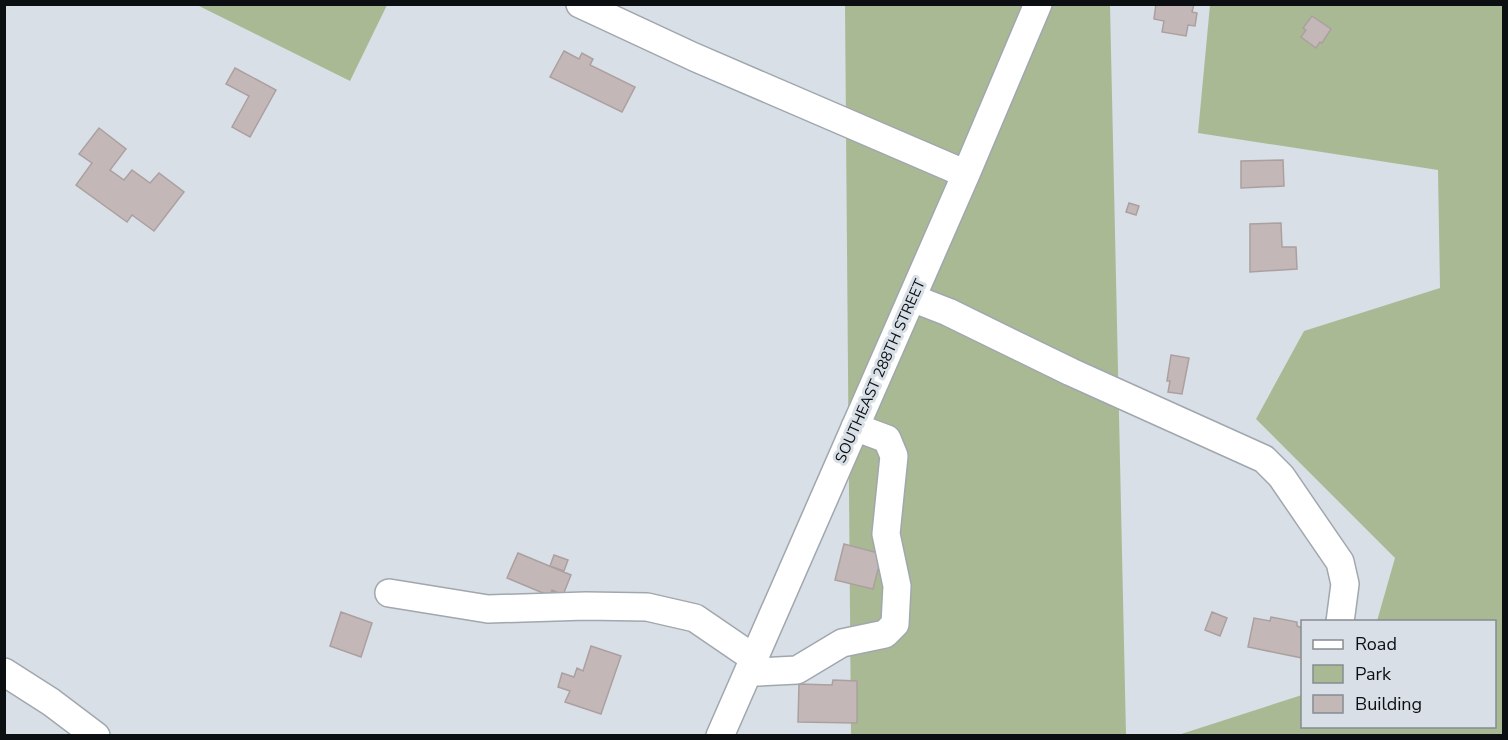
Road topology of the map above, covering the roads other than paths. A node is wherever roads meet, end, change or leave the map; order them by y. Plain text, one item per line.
1 (580, 4) edge
2 (1038, 4) edge
3 (966, 174) junction
4 (912, 298) junction
5 (855, 427) junction
6 (389, 593) dead end
7 (1340, 620) edge
8 (752, 664) junction
9 (4, 672) edge
10 (96, 735) edge
11 (720, 735) edge

1 - 3 street
2 - 3 street, SOUTHEAST 288TH STREET
3 - 4 street, SOUTHEAST 288TH STREET
4 - 5 street, SOUTHEAST 288TH STREET
4 - 7 street
5 - 8 street, SOUTHEAST 288TH STREET
5 - 8 street
6 - 8 street
8 - 11 street, SOUTHEAST 288TH STREET
9 - 10 street

